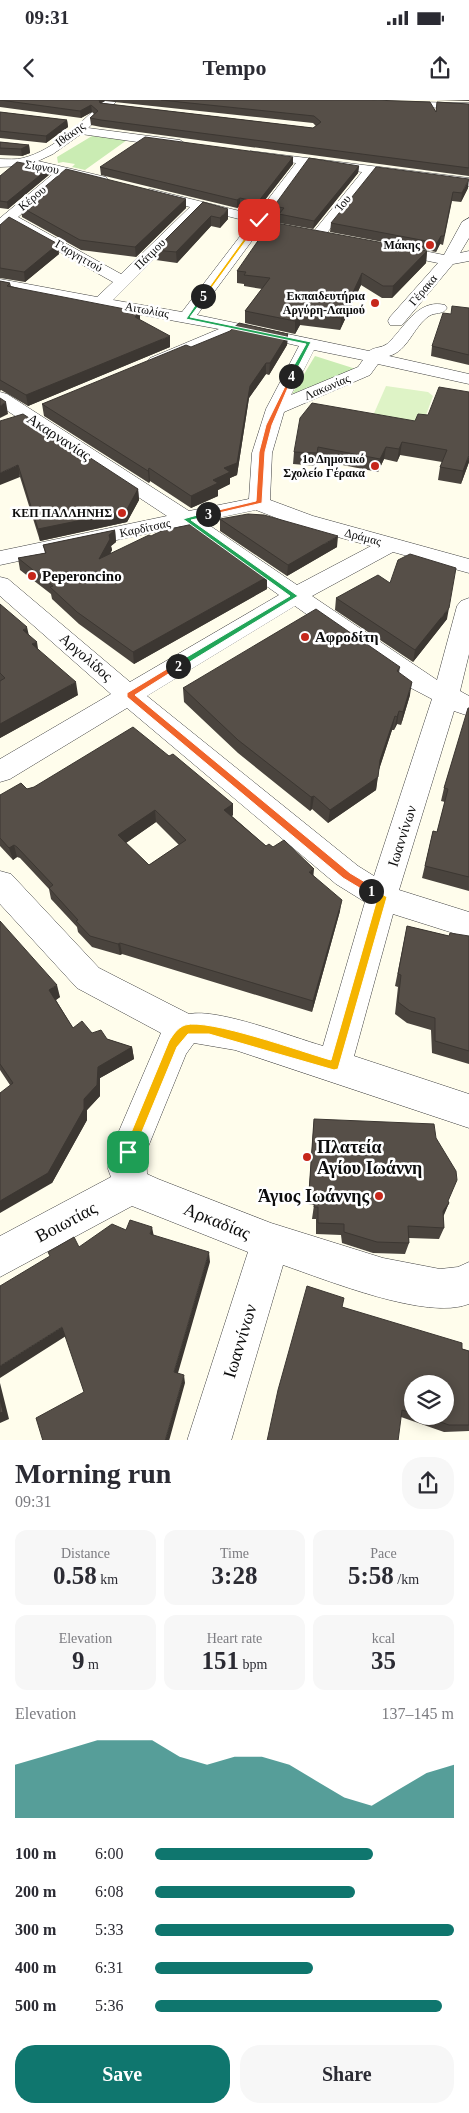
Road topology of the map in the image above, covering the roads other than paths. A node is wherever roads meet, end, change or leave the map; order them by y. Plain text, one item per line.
1 (317, 100) edge
2 (340, 101) edge
3 (106, 106) edge
4 (469, 106) edge
5 (83, 108) edge
6 (125, 108) edge
7 (327, 115) edge
8 (66, 121) edge
9 (81, 127) junction
10 (300, 144) edge
11 (198, 146) edge
12 (30, 147) edge
13 (49, 150) junction
14 (246, 153) edge
15 (286, 158) junction
16 (304, 161) junction
17 (24, 162) junction
18 (0, 163) edge
19 (370, 170) junction
20 (64, 171) junction
21 (469, 182) edge
22 (113, 183) edge
23 (140, 190) edge
24 (199, 206) junction
25 (4, 221) edge
26 (257, 222) junction
27 (469, 222) edge
28 (273, 228) edge
29 (299, 233) edge
30 (317, 236) junction
31 (336, 239) edge
32 (373, 246) edge
33 (469, 256) edge
34 (448, 260) junction
35 (123, 281) junction
36 (0, 284) edge
37 (418, 296) junction
38 (101, 302) junction
39 (187, 318) junction
40 (237, 327) junction
41 (309, 343) junction
42 (375, 356) junction
43 (136, 370) edge
44 (469, 379) edge
45 (0, 398) edge
46 (275, 409) junction
47 (259, 503) junction
48 (186, 519) junction
49 (391, 544) junction
50 (0, 558) edge
51 (469, 566) edge
52 (0, 584) edge
53 (294, 596) junction
54 (469, 606) edge
55 (129, 695) junction
56 (458, 701) edge
57 (0, 772) edge
58 (0, 883) edge
59 (382, 897) junction
60 (469, 925) edge
61 (186, 1030) junction
62 (334, 1066) junction
63 (469, 1111) edge
64 (132, 1186) junction
65 (271, 1242) junction
66 (0, 1257) edge
67 (469, 1282) edge
68 (209, 1440) edge

1 - 2 street
2 - 4 street
2 - 7 street
3 - 5 street
3 - 6 street
3 - 9 street, Ιθάκης
8 - 9 street
9 - 11 street
9 - 13 street, Ιθάκης
10 - 15 street
12 - 13 street
13 - 17 street, Ιθάκης
14 - 15 street
15 - 16 street
16 - 19 street
16 - 26 street
17 - 18 street, Σίφνου
17 - 20 street, Σίφνου
19 - 21 street
19 - 30 street, Ίου
20 - 22 street, Σίφνου
20 - 25 street, Κέρου
23 - 24 street
24 - 26 street
24 - 35 street, Πάτμου
25 - 35 street, Γαργηττού
26 - 28 street
26 - 39 street
27 - 34 street, Γέρακα
29 - 30 street
30 - 31 street
32 - 34 street
33 - 34 street
34 - 37 street, Γέρακα
35 - 38 street, Πάτμου
36 - 38 street, Αιτωλίας
37 - 42 street, Γέρακα
37 - 42 street, Γέρακα
38 - 39 street, Αιτωλίας
39 - 40 street, Αιτωλίας
40 - 41 street, Αιτωλίας
40 - 43 street
41 - 42 street, Αιτωλίας
41 - 46 street, Λακωνίας
42 - 44 street, Αιτωλίας
42 - 46 street, Λακωνίας
45 - 48 street, Ακαρνανίας
46 - 47 street, Λακωνίας
47 - 48 street, Καρδίτσας
47 - 49 street, Δράμας
48 - 50 street, Καρδίτσας
48 - 53 street, Ακαρνανίας
49 - 51 street, Δράμας
49 - 53 street
52 - 55 street, Αργολίδος
53 - 55 street
53 - 56 street, Ακαρνανίας
54 - 56 street, Ιωαννίνων
55 - 57 street
55 - 59 street, Αργολίδος
56 - 59 street, Ιωαννίνων
58 - 61 street
59 - 60 street, Αργολίδος
59 - 62 street, Ιωαννίνων
61 - 62 street
61 - 64 street
62 - 63 street
64 - 65 street, Αρκαδίας
64 - 66 street, Βοιωτίας
65 - 67 street, Αρκαδίας
65 - 68 street, Ιωαννίνων

